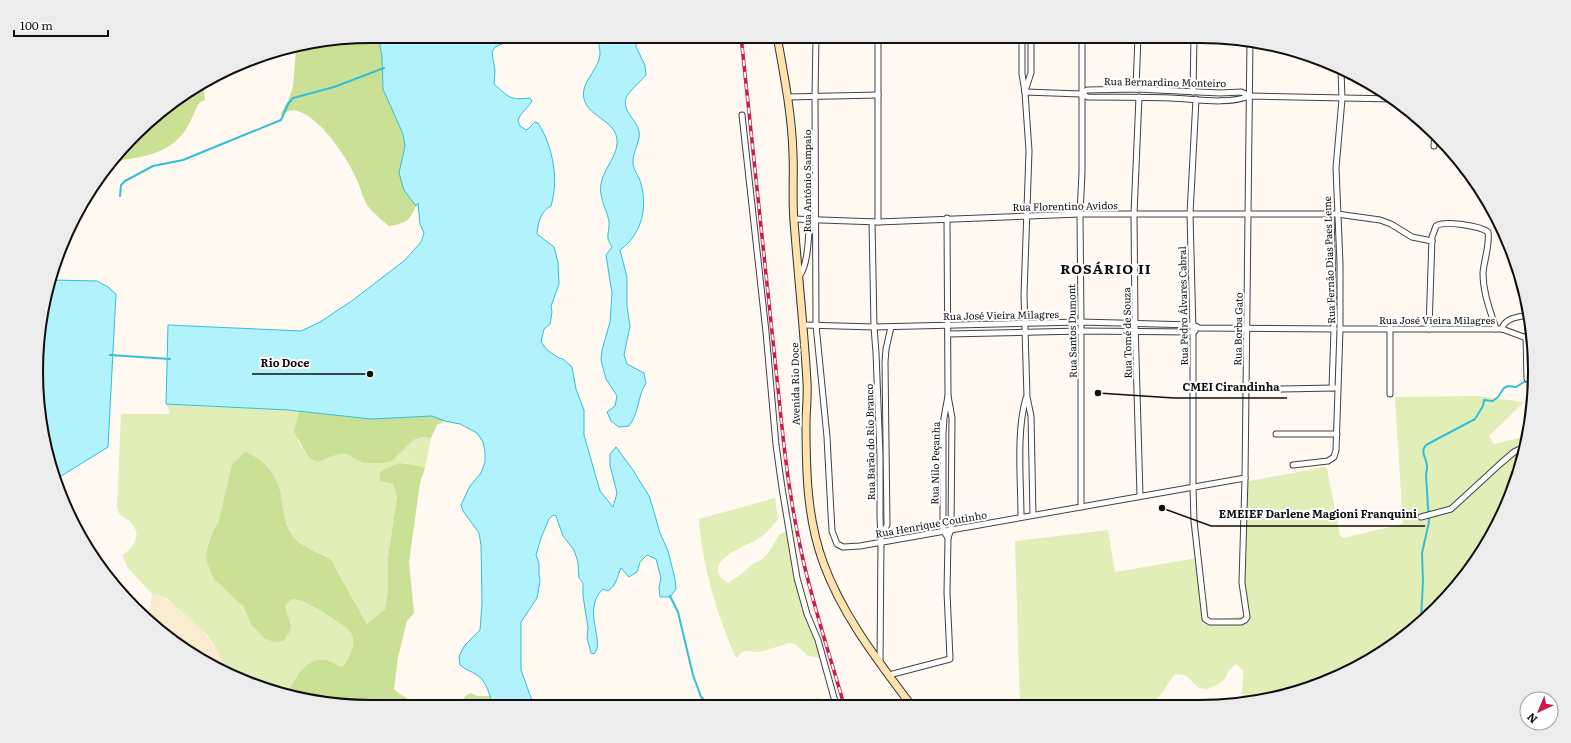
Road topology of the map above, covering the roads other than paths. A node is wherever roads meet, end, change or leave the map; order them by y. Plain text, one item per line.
1 (778, 43) edge
2 (816, 43) edge
3 (878, 43) edge
4 (1022, 43) edge
5 (1031, 43) edge
6 (1082, 43) edge
7 (1138, 43) edge
8 (1194, 43) edge
9 (1250, 47) edge
10 (1341, 75) edge
11 (1136, 89) junction
12 (1025, 92) junction
13 (1194, 92) junction
14 (1081, 94) junction
15 (878, 95) junction
16 (815, 96) junction
17 (1250, 96) junction
18 (1139, 97) junction
19 (788, 98) junction
20 (1196, 99) junction
21 (1342, 99) junction
22 (1383, 99) edge
23 (742, 115) dead end
24 (1434, 142) edge
25 (1434, 146) dead end
26 (1248, 213) junction
27 (1080, 214) junction
28 (1134, 214) junction
29 (1190, 214) junction
30 (1331, 214) junction
31 (1337, 214) junction
32 (1027, 216) junction
33 (947, 218) junction
34 (793, 219) junction
35 (810, 219) junction
36 (817, 219) junction
37 (872, 222) junction
38 (878, 222) junction
39 (1432, 241) junction
40 (800, 275) junction
41 (1523, 316) edge
42 (1081, 322) junction
43 (1135, 322) junction
44 (1025, 324) junction
45 (804, 325) junction
46 (816, 325) junction
47 (948, 325) junction
48 (1193, 325) junction
49 (874, 327) junction
50 (891, 327) junction
51 (1199, 328) junction
52 (1247, 328) junction
53 (1390, 328) junction
54 (1334, 329) junction
55 (1340, 329) junction
56 (1429, 329) junction
57 (1499, 329) junction
58 (1081, 331) junction
59 (1135, 331) junction
60 (1193, 332) junction
61 (1025, 333) junction
62 (948, 334) junction
63 (1526, 337) edge
64 (1526, 340) edge
65 (1527, 379) dead end
66 (1335, 388) junction
67 (1281, 389) dead end
68 (1390, 394) dead end
69 (948, 396) junction
70 (1027, 397) junction
71 (1276, 434) dead end
72 (1337, 434) junction
73 (1519, 450) edge
74 (1293, 465) dead end
75 (1245, 478) junction
76 (1193, 486) junction
77 (1140, 496) junction
78 (1081, 507) junction
79 (1033, 515) junction
80 (1021, 517) junction
81 (1421, 517) dead end
82 (951, 529) junction
83 (943, 530) junction
84 (880, 533) junction
85 (948, 538) junction
86 (881, 542) junction
87 (1203, 609) joint
88 (880, 662) junction
89 (889, 675) junction
90 (834, 700) edge
91 (907, 700) edge

1 - 19 street, Avenida Rio Doce
2 - 16 street, Rua Antônio Sampaio
3 - 15 street
4 - 12 street
5 - 12 street
6 - 14 street, Rua Santos Dumont
7 - 11 street
8 - 13 street
9 - 17 street, Rua Borba Gato
10 - 21 street, Rua Fernão Dias Paes Leme
11 - 13 street, Rua Bernardino Monteiro
11 - 14 street, Rua Bernardino Monteiro
12 - 14 street, Rua Bernardino Monteiro
12 - 32 street
13 - 17 street, Rua Bernardino Monteiro
14 - 18 street, Rua Bernardino Monteiro
14 - 27 street, Rua Santos Dumont
15 - 16 street
15 - 38 street
16 - 19 street
16 - 36 street, Rua Antônio Sampaio
17 - 20 street, Rua Bernardino Monteiro
17 - 21 street, Rua Bernardino Monteiro
17 - 26 street, Rua Borba Gato
18 - 20 street, Rua Bernardino Monteiro
18 - 28 street, Rua Tomé de Souza
19 - 34 street, Avenida Rio Doce
20 - 29 street, Rua Pedro Álvares Cabral
21 - 22 street, Rua Bernardino Monteiro
21 - 31 street, Rua Fernão Dias Paes Leme
23 - 90 street
24 - 25 street
26 - 29 street, Rua Florentino Avidos
26 - 30 street, Rua Florentino Avidos
26 - 52 street, Rua Borba Gato
27 - 28 street, Rua Florentino Avidos
27 - 32 street, Rua Florentino Avidos
27 - 42 street, Rua Santos Dumont
28 - 29 street, Rua Florentino Avidos
28 - 43 street, Rua Tomé de Souza
29 - 48 street, Rua Pedro Álvares Cabral
30 - 31 street, Rua Florentino Avidos
30 - 54 street
31 - 39 street, Rua Florentino Avidos
31 - 55 street, Rua Fernão Dias Paes Leme
32 - 33 street, Rua Florentino Avidos
32 - 44 street
33 - 38 street, Rua Florentino Avidos
33 - 47 street, Rua Nilo Peçanha
34 - 35 street, Rua Florentino Avidos
34 - 40 street, Avenida Rio Doce
35 - 36 street, Rua Florentino Avidos
35 - 40 street
36 - 37 street, Rua Florentino Avidos
36 - 46 street, Rua Antônio Sampaio
37 - 38 street, Rua Florentino Avidos
37 - 49 street, Rua Barão do Rio Branco
39 - 56 street
39 - 57 street
40 - 45 street, Avenida Rio Doce
41 - 57 street
42 - 43 street, Rua José Vieira Milagres
42 - 44 street, Rua José Vieira Milagres
42 - 58 street, Rua Santos Dumont
43 - 48 street, Rua José Vieira Milagres
43 - 59 street, Rua Tomé de Souza
44 - 47 street, Rua José Vieira Milagres
44 - 61 street
45 - 46 street, Rua José Vieira Milagres
45 - 88 street, Avenida Rio Doce
46 - 49 street, Rua José Vieira Milagres
46 - 86 street, Rua Henrique Coutinho
47 - 50 street, Rua José Vieira Milagres
47 - 62 street, Rua Nilo Peçanha
48 - 51 street, Rua José Vieira Milagres
48 - 60 street, Rua Pedro Álvares Cabral
49 - 50 street, Rua José Vieira Milagres
49 - 84 street, Rua Barão do Rio Branco
50 - 84 street
51 - 52 street, Rua José Vieira Milagres
51 - 60 street
52 - 54 street, Rua José Vieira Milagres
52 - 75 street, Rua Borba Gato
53 - 55 street, Rua José Vieira Milagres
53 - 56 street, Rua José Vieira Milagres
53 - 68 street
54 - 66 street
55 - 66 street, Rua Fernão Dias Paes Leme
56 - 57 street, Rua José Vieira Milagres
57 - 63 street, Rua José Vieira Milagres
58 - 59 street
58 - 61 street
58 - 78 street, Rua Santos Dumont
59 - 60 street
59 - 77 street, Rua Tomé de Souza
60 - 76 street, Rua Pedro Álvares Cabral
61 - 62 street
61 - 70 street
62 - 69 street, Rua Nilo Peçanha
64 - 65 street
66 - 67 street
66 - 72 street, Rua Fernão Dias Paes Leme
69 - 82 street, Rua Nilo Peçanha
69 - 83 street, Rua Nilo Peçanha
70 - 79 street
70 - 80 street
71 - 72 street
72 - 74 street, Rua Fernão Dias Paes Leme
73 - 81 street
75 - 76 street, Rua Henrique Coutinho
75 - 87 street, Rua Borba Gato
76 - 77 street, Rua Henrique Coutinho
76 - 87 street, Rua Pedro Álvares Cabral
77 - 78 street, Rua Henrique Coutinho
78 - 79 street, Rua Henrique Coutinho
79 - 80 street, Rua Henrique Coutinho
80 - 82 street, Rua Henrique Coutinho
82 - 83 street, Rua Henrique Coutinho
82 - 85 street, Rua Nilo Peçanha
83 - 85 street
83 - 86 street, Rua Henrique Coutinho
84 - 86 street, Rua Barão do Rio Branco
85 - 89 street, Rua Nilo Peçanha
86 - 88 street, Rua Barão do Rio Branco
88 - 89 street, Avenida Rio Doce
89 - 91 street, Avenida Rio Doce

